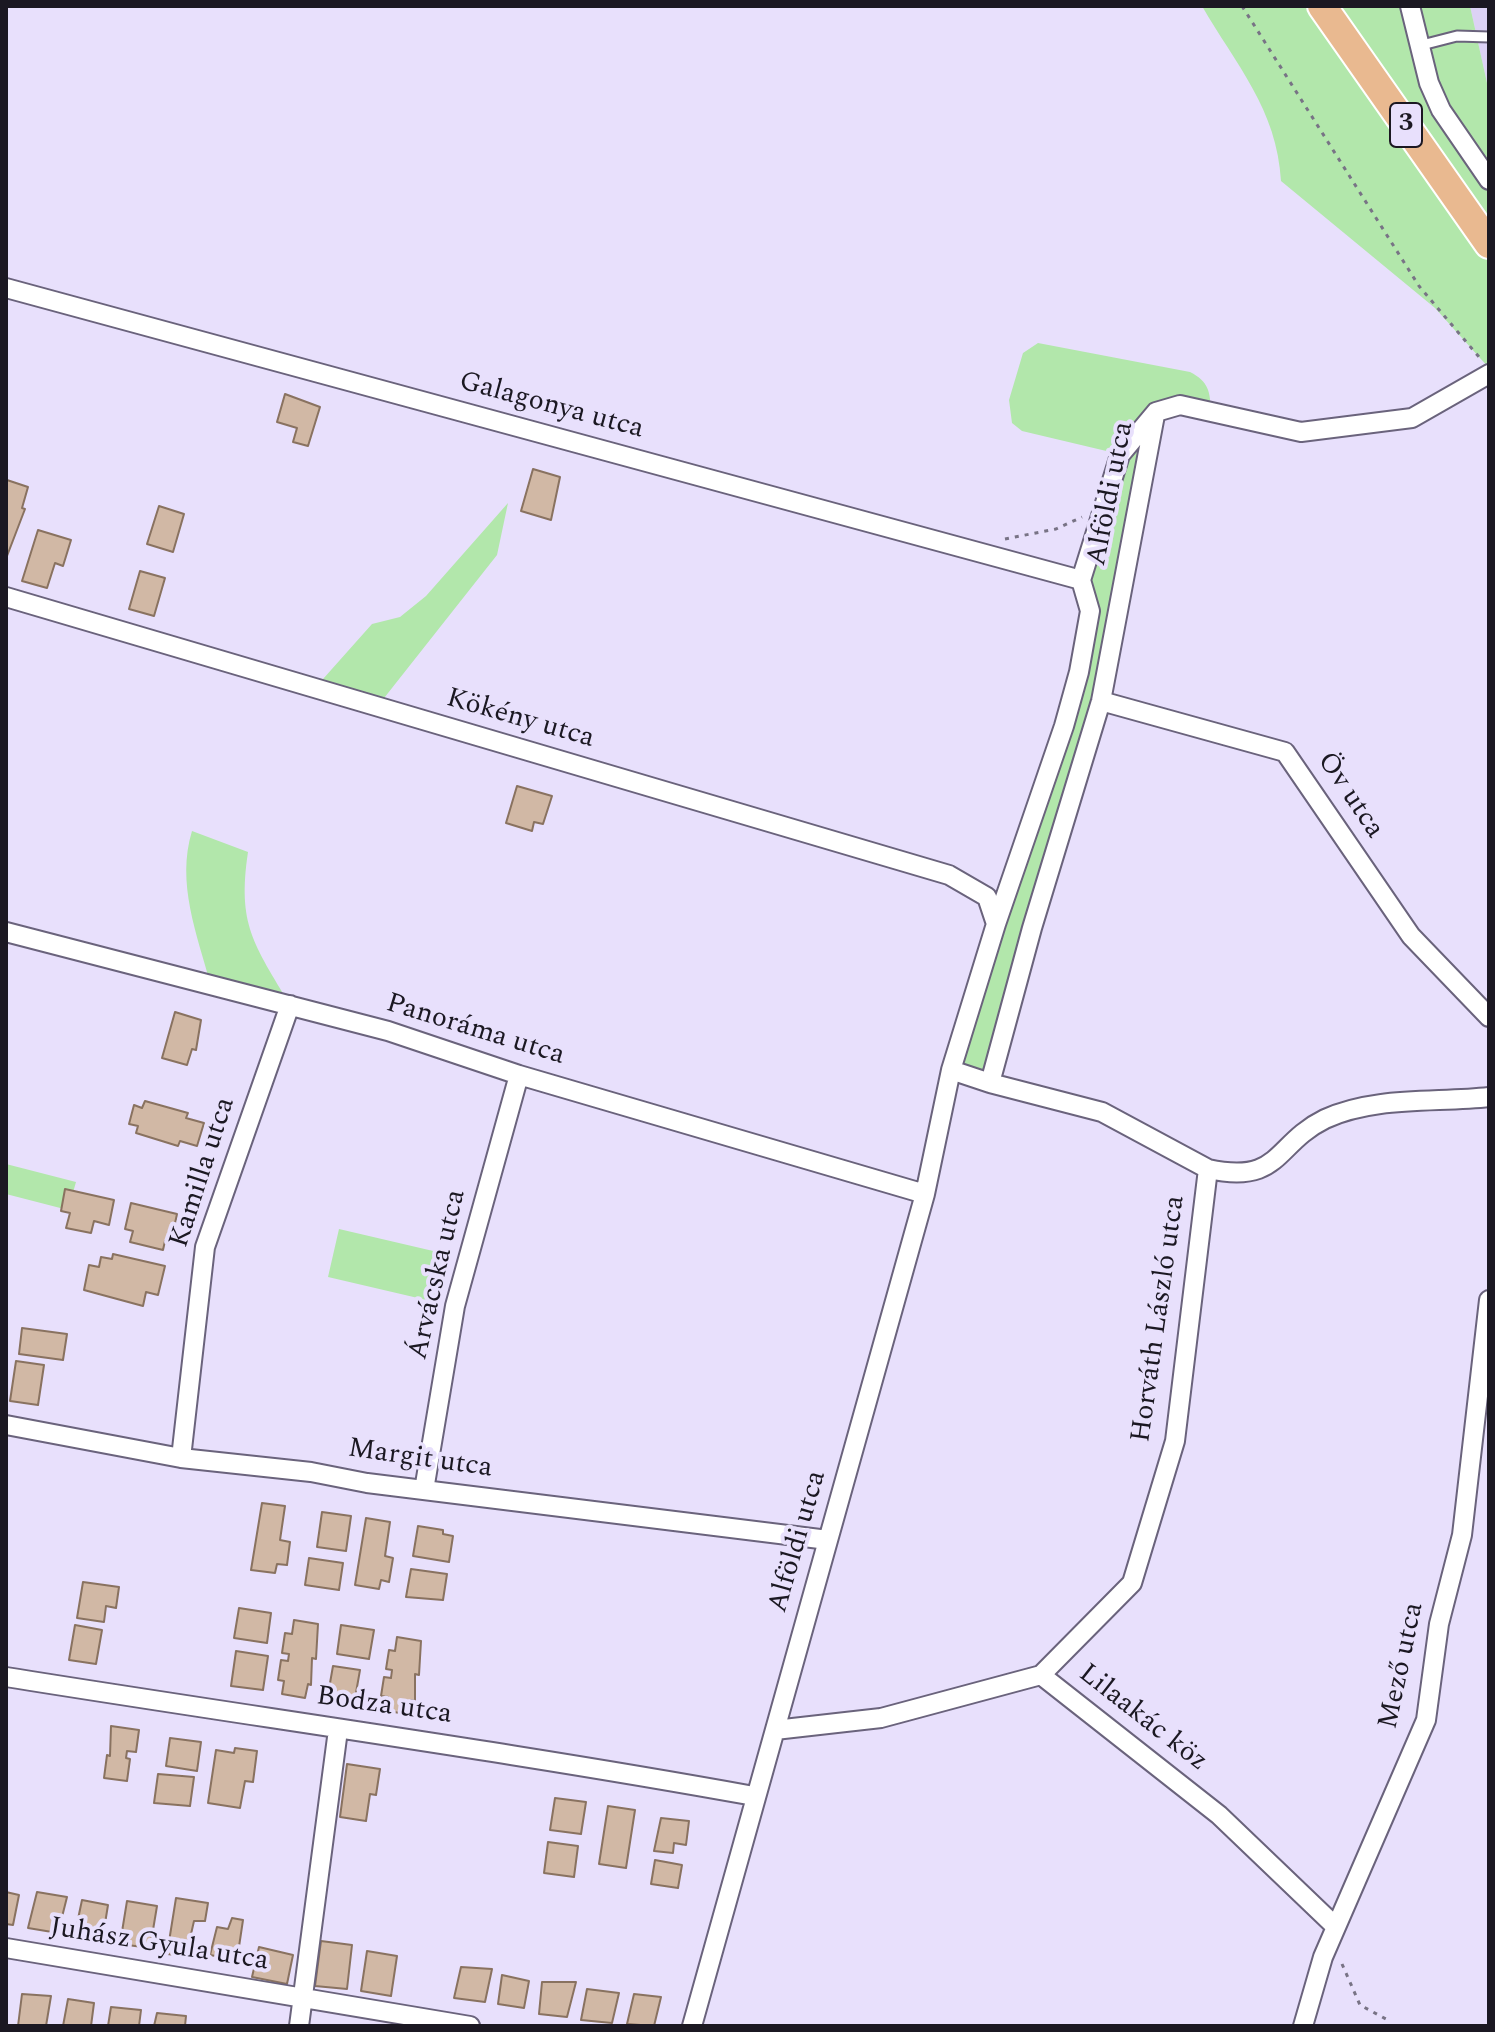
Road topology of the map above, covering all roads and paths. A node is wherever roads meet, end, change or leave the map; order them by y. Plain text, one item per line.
1 (1242, 6) edge
2 (1322, 6) edge
3 (1410, 6) edge
4 (1489, 37) edge
5 (1418, 46) junction
6 (1489, 180) edge
7 (1489, 244) edge
8 (6, 288) edge
9 (1484, 366) edge
10 (1156, 412) junction
11 (1082, 517) dead end
12 (996, 539) dead end
13 (1081, 580) junction
14 (6, 597) edge
15 (1101, 701) junction
16 (996, 924) junction
17 (6, 932) edge
18 (290, 1005) junction
19 (1489, 1017) edge
20 (951, 1070) junction
21 (519, 1075) junction
22 (990, 1083) junction
23 (1489, 1097) edge
24 (1208, 1169) junction
25 (925, 1194) junction
26 (1489, 1300) edge
27 (6, 1425) edge
28 (181, 1458) junction
29 (424, 1490) junction
30 (828, 1540) junction
31 (1041, 1675) junction
32 (6, 1677) edge
33 (338, 1730) junction
34 (775, 1730) junction
35 (754, 1796) junction
36 (1336, 1927) junction
37 (6, 1948) edge
38 (1342, 1964) dead end
39 (303, 1998) junction
40 (299, 2026) edge
41 (470, 2026) edge
42 (692, 2026) edge
43 (1303, 2026) edge
44 (1385, 2026) edge

1 - 9 path
2 - 7 main road, 3
3 - 5 street
4 - 5 lane
5 - 6 street
8 - 13 street, Galagonya utca
9 - 10 street
10 - 13 street, Alföldi utca
10 - 15 street, Alföldi utca
11 - 12 path
13 - 16 street, Alföldi utca
14 - 16 street, Kökény utca
15 - 19 street, Öv utca
15 - 22 street, Alföldi utca
16 - 20 street, Alföldi utca
17 - 18 street, Panoráma utca
18 - 21 street, Panoráma utca
18 - 28 street, Kamilla utca
20 - 22 street
20 - 25 street, Alföldi utca
21 - 25 street, Panoráma utca
21 - 29 street, Árvácska utca
22 - 24 street
23 - 24 street
24 - 31 street, Horváth László utca
25 - 30 street, Alföldi utca
26 - 36 street, Mező utca
27 - 28 street, Margit utca
28 - 29 street, Margit utca
29 - 30 street, Margit utca
30 - 34 street, Alföldi utca
31 - 34 street, Lilaakác köz
31 - 36 street, Lilaakác köz
32 - 33 street, Bodza utca
33 - 35 street, Bodza utca
33 - 39 street, Juhász Gyula utca
34 - 35 street, Alföldi utca
35 - 42 street, Alföldi utca
36 - 43 street, Mező utca
37 - 39 street, Juhász Gyula utca
38 - 44 path
39 - 40 street, Juhász Gyula utca
39 - 41 street, Juhász Gyula utca

